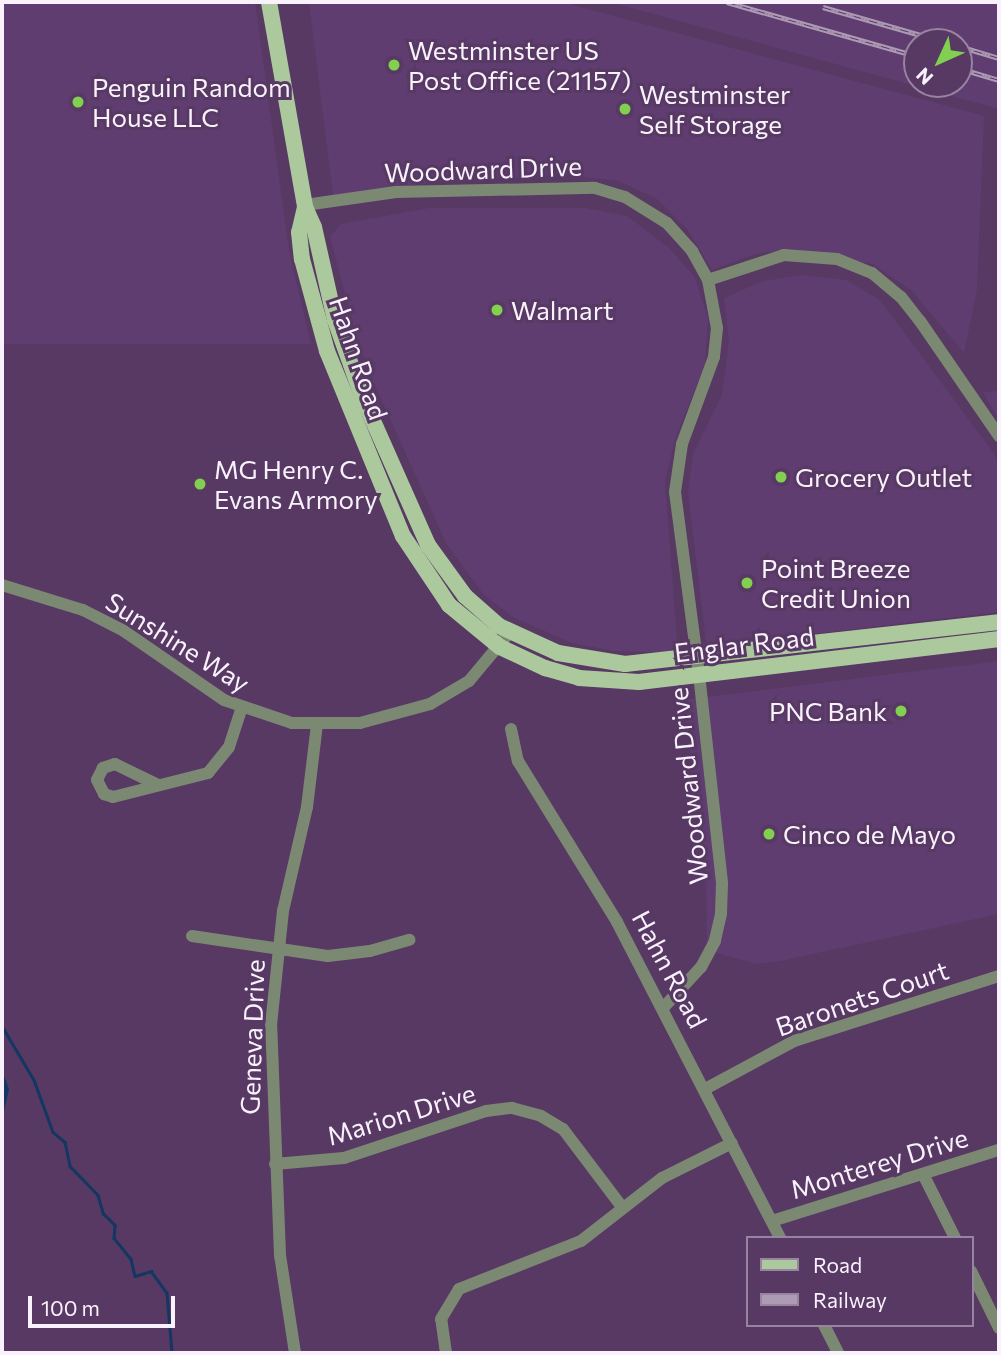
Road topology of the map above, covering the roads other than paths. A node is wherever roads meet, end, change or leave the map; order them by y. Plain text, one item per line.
1 (270, 2) edge
2 (305, 206) junction
3 (708, 280) junction
4 (999, 436) edge
5 (2, 585) edge
6 (999, 622) edge
7 (510, 632) junction
8 (999, 639) edge
9 (500, 647) junction
10 (697, 657) junction
11 (699, 674) junction
12 (241, 709) junction
13 (317, 724) junction
14 (511, 729) dead end
15 (158, 785) dead end
16 (192, 936) dead end
17 (409, 940) dead end
18 (277, 951) junction
19 (999, 976) edge
20 (663, 1007) junction
21 (705, 1089) junction
22 (732, 1143) junction
23 (999, 1150) edge
24 (275, 1164) junction
25 (923, 1174) junction
26 (622, 1208) junction
27 (772, 1221) junction
28 (779, 1236) edge
29 (954, 1236) edge
30 (973, 1275) edge
31 (825, 1327) edge
32 (999, 1328) edge
33 (295, 1353) edge
34 (446, 1353) edge
35 (838, 1353) edge

1 - 2 main road, Hahn Road
2 - 3 street, Woodward Drive
2 - 7 main road, Hahn Road
2 - 9 main road, Hahn Road
3 - 4 street
3 - 10 street, Woodward Drive
5 - 12 street, Sunshine Way
6 - 10 main road, Englar Road
7 - 9 street, Sunshine Way
7 - 10 main road, Englar Road
8 - 11 main road, Englar Road
9 - 11 main road, Englar Road
9 - 13 street, Sunshine Way
10 - 11 street, Woodward Drive
11 - 20 street, Woodward Drive
12 - 13 street, Sunshine Way
12 - 15 street
13 - 18 street, Geneva Drive
14 - 20 street, Hahn Road
16 - 18 street
17 - 18 street
18 - 24 street, Geneva Drive
19 - 21 street, Baronets Court
20 - 21 street, Hahn Road
21 - 22 street, Hahn Road
22 - 26 street
22 - 27 street, Hahn Road
23 - 25 street, Monterey Drive
24 - 26 street, Marion Drive
24 - 33 street, Geneva Drive
25 - 27 street, Monterey Drive
25 - 29 street
26 - 34 street
27 - 28 street, Hahn Road
30 - 32 street
31 - 35 street

